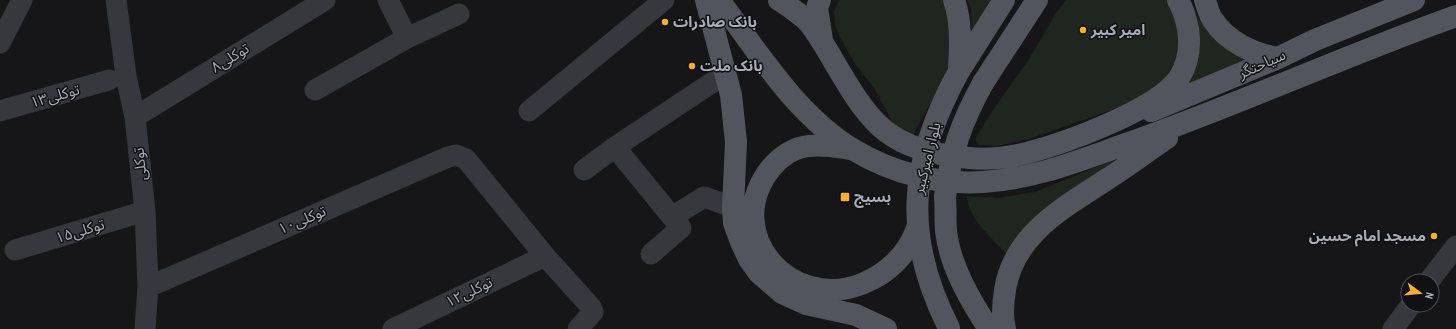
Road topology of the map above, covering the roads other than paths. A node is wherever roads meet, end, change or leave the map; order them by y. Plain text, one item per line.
1 (22, 0) edge
2 (116, 0) edge
3 (325, 0) edge
4 (388, 0) edge
5 (664, 0) edge
6 (706, 0) edge
7 (719, 0) edge
8 (779, 0) edge
9 (820, 0) edge
10 (954, 0) edge
11 (1004, 0) edge
12 (1037, 0) edge
13 (1178, 0) edge
14 (1205, 0) edge
15 (1414, 0) edge
16 (460, 14) dead end
17 (1456, 16) edge
18 (407, 38) junction
19 (0, 43) edge
20 (823, 44) junction
21 (1278, 58) junction
22 (959, 72) junction
23 (725, 74) junction
24 (110, 80) dead end
25 (315, 90) dead end
26 (0, 111) edge
27 (529, 111) dead end
28 (135, 117) junction
29 (1193, 121) junction
30 (1108, 125) junction
31 (615, 147) junction
32 (853, 150) junction
33 (584, 170) dead end
34 (733, 207) junction
35 (145, 211) junction
36 (672, 218) junction
37 (917, 228) junction
38 (15, 250) dead end
39 (1451, 253) edge
40 (651, 254) dead end
41 (545, 256) junction
42 (1436, 273) edge
43 (148, 287) junction
44 (1405, 313) edge
45 (145, 329) edge
46 (393, 329) edge
47 (578, 329) edge
48 (886, 329) edge
49 (950, 329) edge
50 (989, 329) edge
51 (1006, 329) edge
52 (1393, 329) edge

1 - 19 street
2 - 28 street, توکلی
3 - 28 street, توکلی۸
4 - 18 street
5 - 27 street
6 - 23 main road
7 - 32 main road
8 - 20 main road
9 - 20 main road
10 - 22 main road
11 - 22 main road, بلوار امیرکبیر
12 - 50 main road, بلوار امیرکبیر, bridge
13 - 30 main road
14 - 21 main road
15 - 21 main road, سیاحتگر
16 - 18 street
17 - 29 main road, سیاحتگر
18 - 25 street
20 - 30 main road
21 - 30 main road, سیاحتگر
22 - 37 main road, بلوار امیرکبیر, bridge
23 - 31 street
23 - 34 main road
24 - 26 street, توکلی۱۳
28 - 35 street, توکلی
29 - 32 main road
29 - 51 main road
31 - 33 street
31 - 36 street
32 - 37 main road
34 - 36 street
34 - 48 main road
35 - 38 street, توکلی۱۵
35 - 43 street, توکلی
36 - 40 street
37 - 49 main road, بلوار امیرکبیر, bridge
39 - 42 street
41 - 43 street, ۱۰توکلی
41 - 46 street, توکلی۱۲
41 - 47 street
43 - 45 street, توکلی
44 - 52 street

